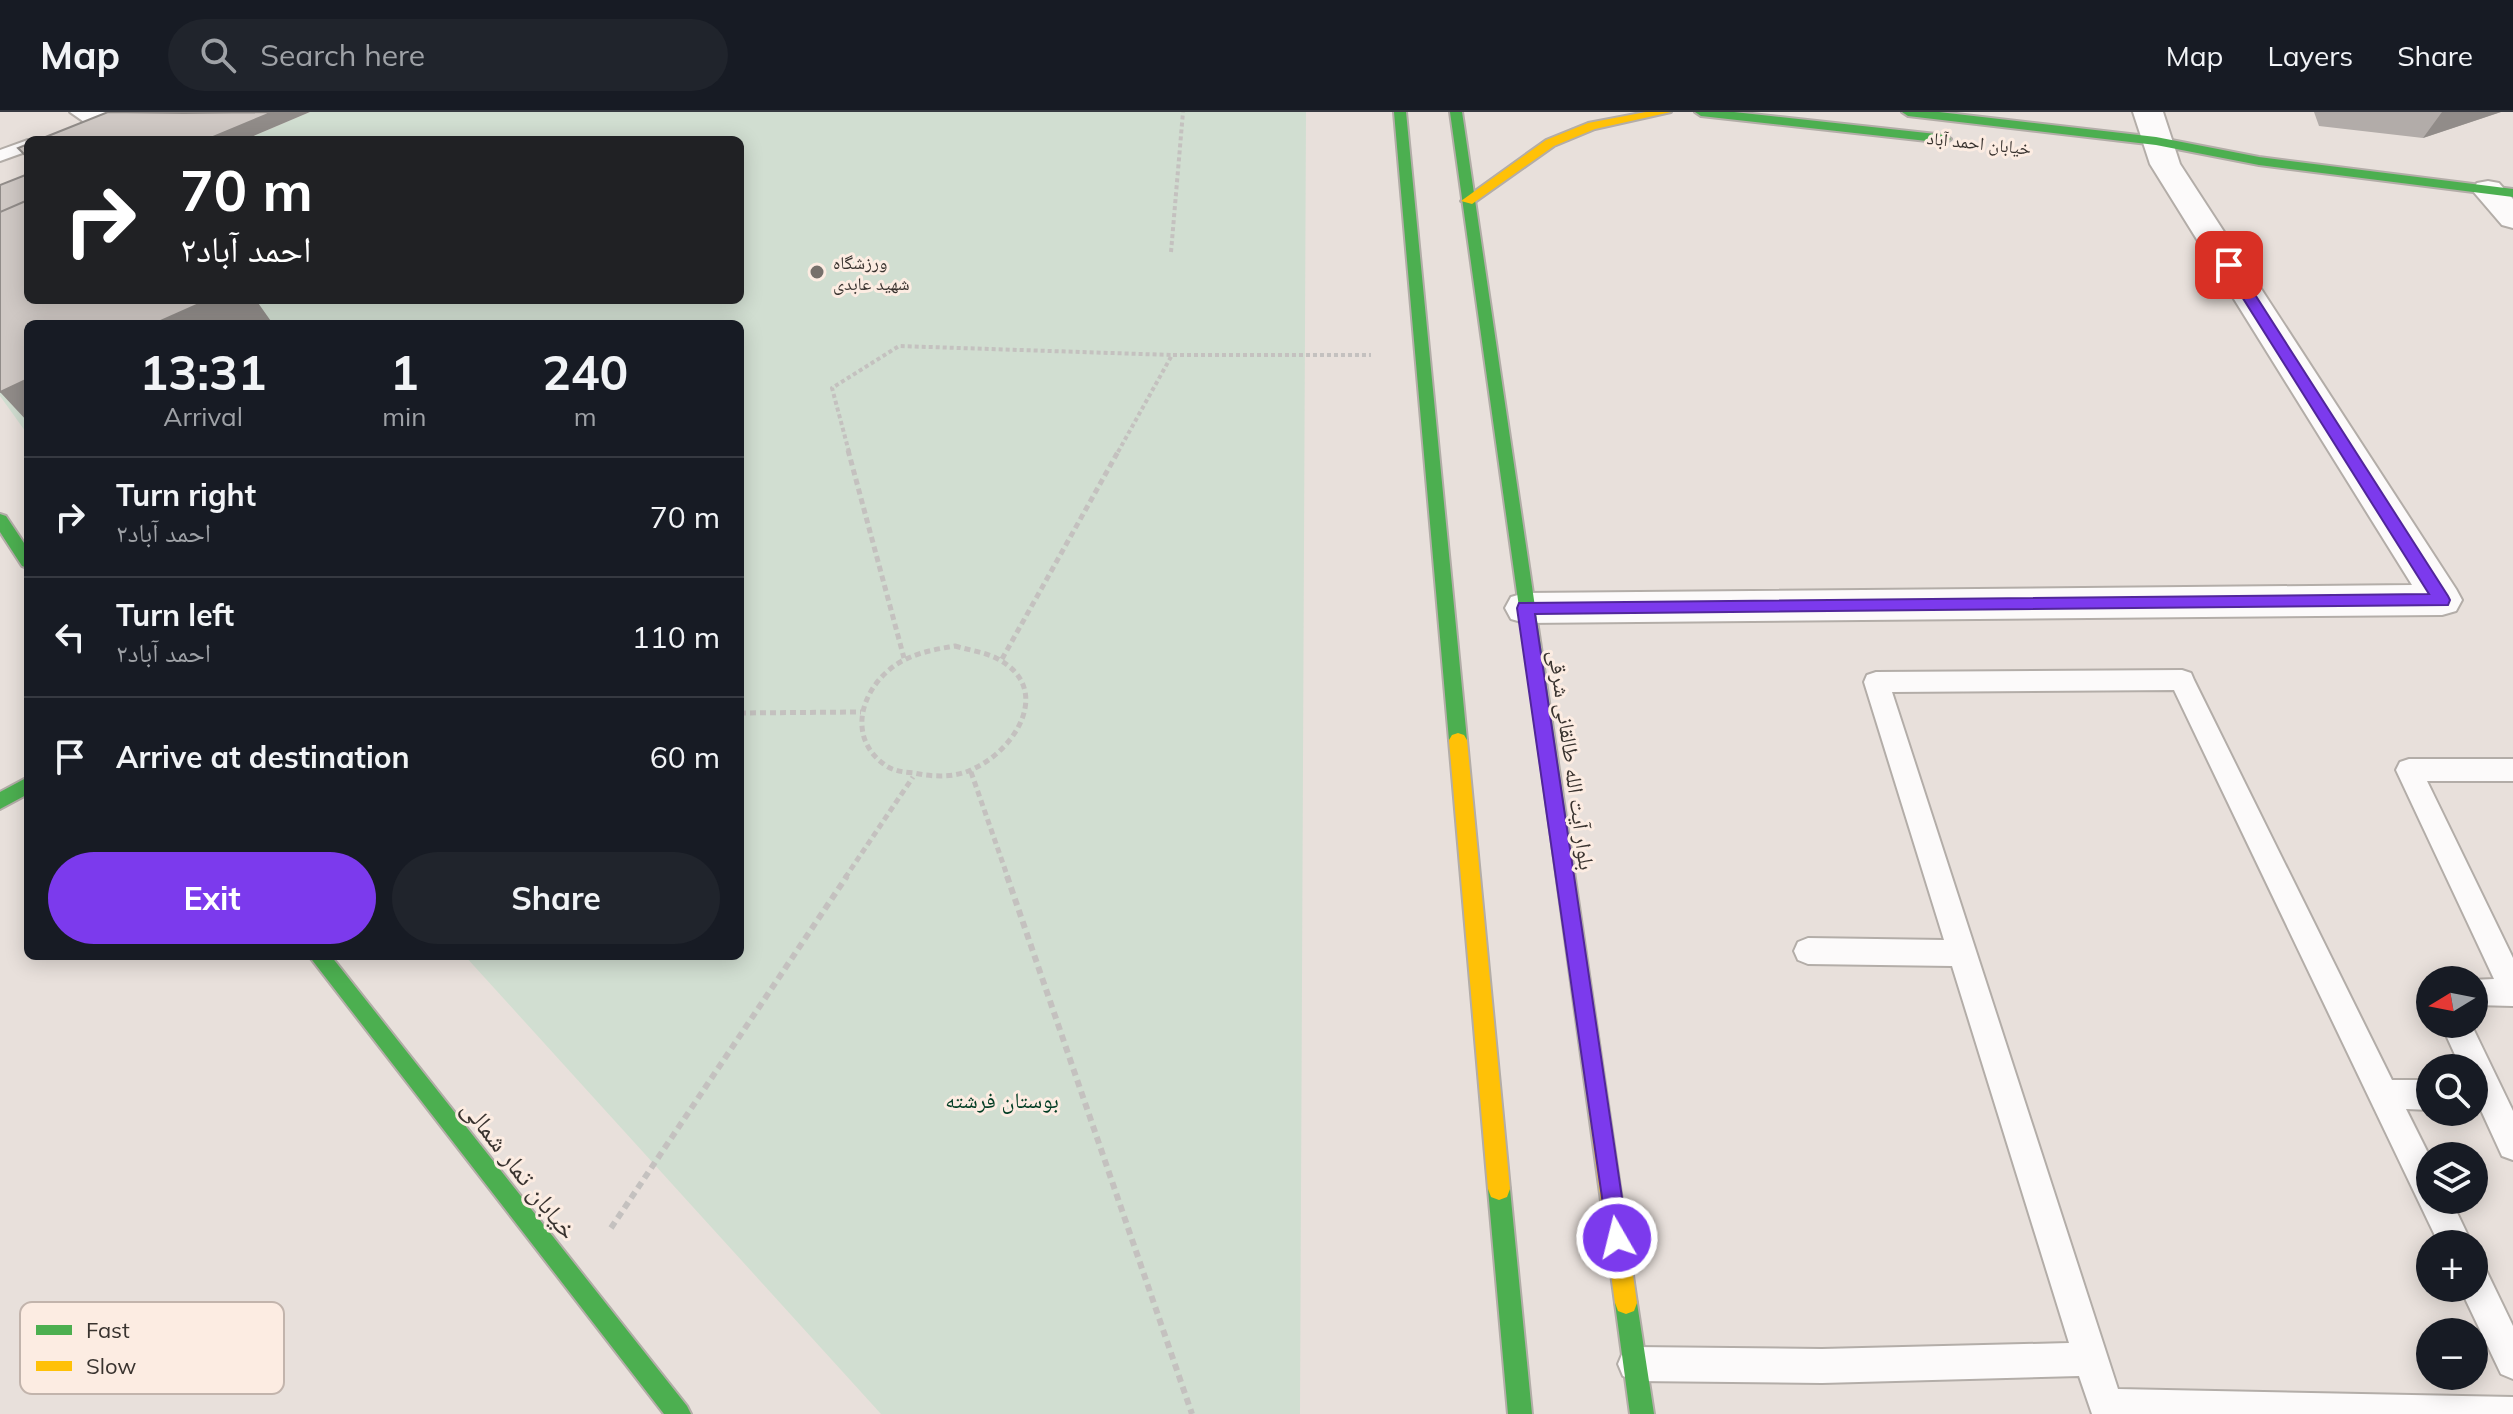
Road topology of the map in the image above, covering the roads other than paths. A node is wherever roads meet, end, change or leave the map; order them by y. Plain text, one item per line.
1 (113, 112) edge
2 (1400, 112) edge
3 (1456, 112) edge
4 (1665, 112) edge
5 (1701, 112) edge
6 (1908, 112) edge
7 (84, 116) edge
8 (66, 131) edge
9 (1964, 141) dead end
10 (2155, 145) edge
11 (24, 147) edge
12 (0, 156) edge
13 (2500, 191) edge
14 (1467, 201) junction
15 (2513, 218) edge
16 (0, 520) edge
17 (24, 556) edge
18 (1525, 608) junction
19 (2513, 770) edge
20 (24, 787) edge
21 (0, 801) edge
22 (1808, 951) dead end
23 (1963, 953) junction
24 (322, 960) edge
25 (2513, 991) edge
26 (2488, 992) edge
27 (2382, 1094) junction
28 (2416, 1095) edge
29 (2488, 1105) edge
30 (2513, 1145) edge
31 (2416, 1163) edge
32 (2484, 1302) edge
33 (2093, 1359) junction
34 (2513, 1362) edge
35 (1635, 1364) junction
36 (679, 1414) edge
37 (1520, 1414) edge
38 (1642, 1414) edge
39 (2513, 1414) edge

1 - 7 lane
2 - 37 main road
3 - 14 main road, بلوار آیت الله طالقانی شرقی
4 - 14 main road
5 - 9 main road, خیابان احمد آباد
6 - 10 main road, خیابان احمد آباد
7 - 8 lane
10 - 13 main road, خیابان احمد آباد
10 - 18 street
11 - 12 lane
13 - 15 street
14 - 18 main road, بلوار آیت الله طالقانی شرقی
16 - 17 main road
18 - 35 main road, بلوار آیت الله طالقانی شرقی
19 - 25 lane
20 - 21 main road
22 - 23 lane
23 - 27 lane
23 - 33 lane
24 - 36 main road, خیابان تمار شمالی
25 - 26 lane
27 - 28 lane
27 - 31 lane
29 - 30 lane
32 - 34 lane
33 - 35 lane
33 - 39 lane
35 - 38 main road, بلوار آیت الله طالقانی شرقی

